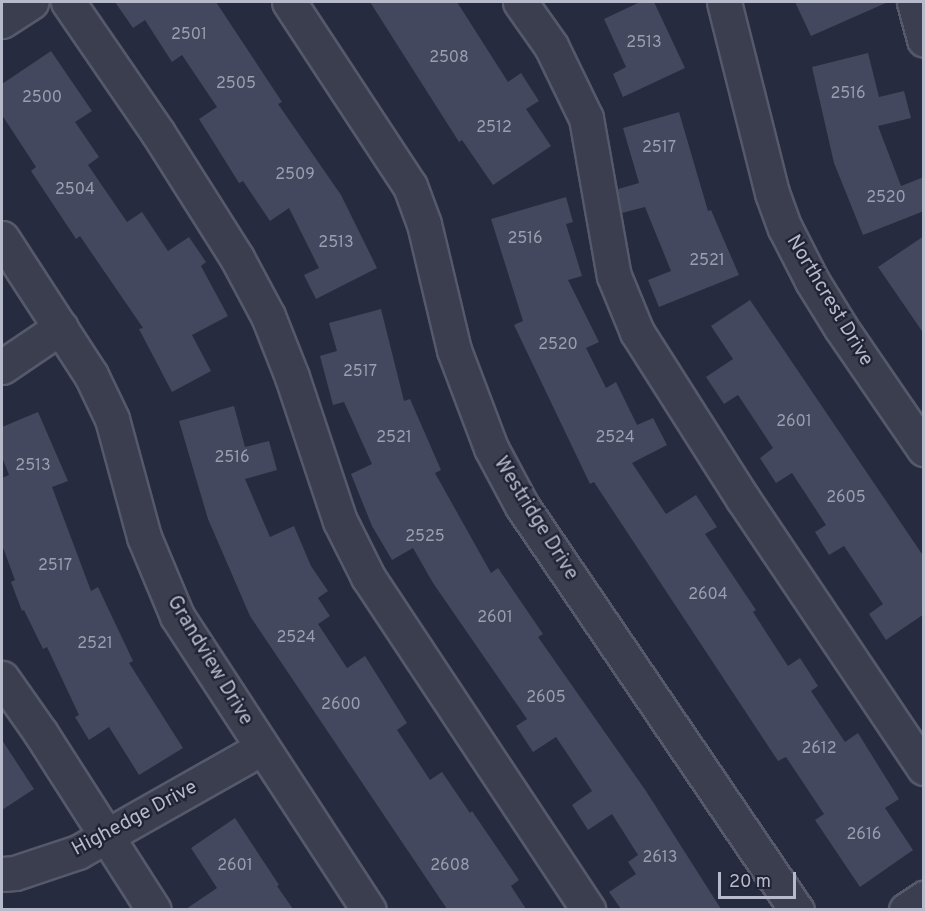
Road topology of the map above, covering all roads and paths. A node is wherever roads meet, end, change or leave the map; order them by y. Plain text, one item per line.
1 (31, 2) edge
2 (68, 2) edge
3 (289, 2) edge
4 (520, 2) edge
5 (724, 2) edge
6 (914, 2) edge
7 (2, 21) edge
8 (924, 40) edge
9 (2, 238) edge
10 (61, 327) junction
11 (2, 366) edge
12 (924, 449) edge
13 (2, 678) edge
14 (262, 748) junction
15 (924, 768) edge
16 (105, 837) junction
17 (2, 874) edge
18 (924, 898) edge
19 (154, 909) edge
20 (369, 909) edge
21 (588, 909) edge
22 (797, 909) edge
23 (906, 909) edge

1 - 7 street
2 - 21 street
3 - 22 street, Westridge Drive
4 - 15 street
5 - 12 street, Northcrest Drive
6 - 8 street
9 - 10 street, Grandview Drive
10 - 11 street
10 - 14 street, Grandview Drive
13 - 16 street
14 - 16 street, Highedge Drive
14 - 20 street, Grandview Drive
16 - 17 street, Highedge Drive
16 - 19 street
18 - 23 street

